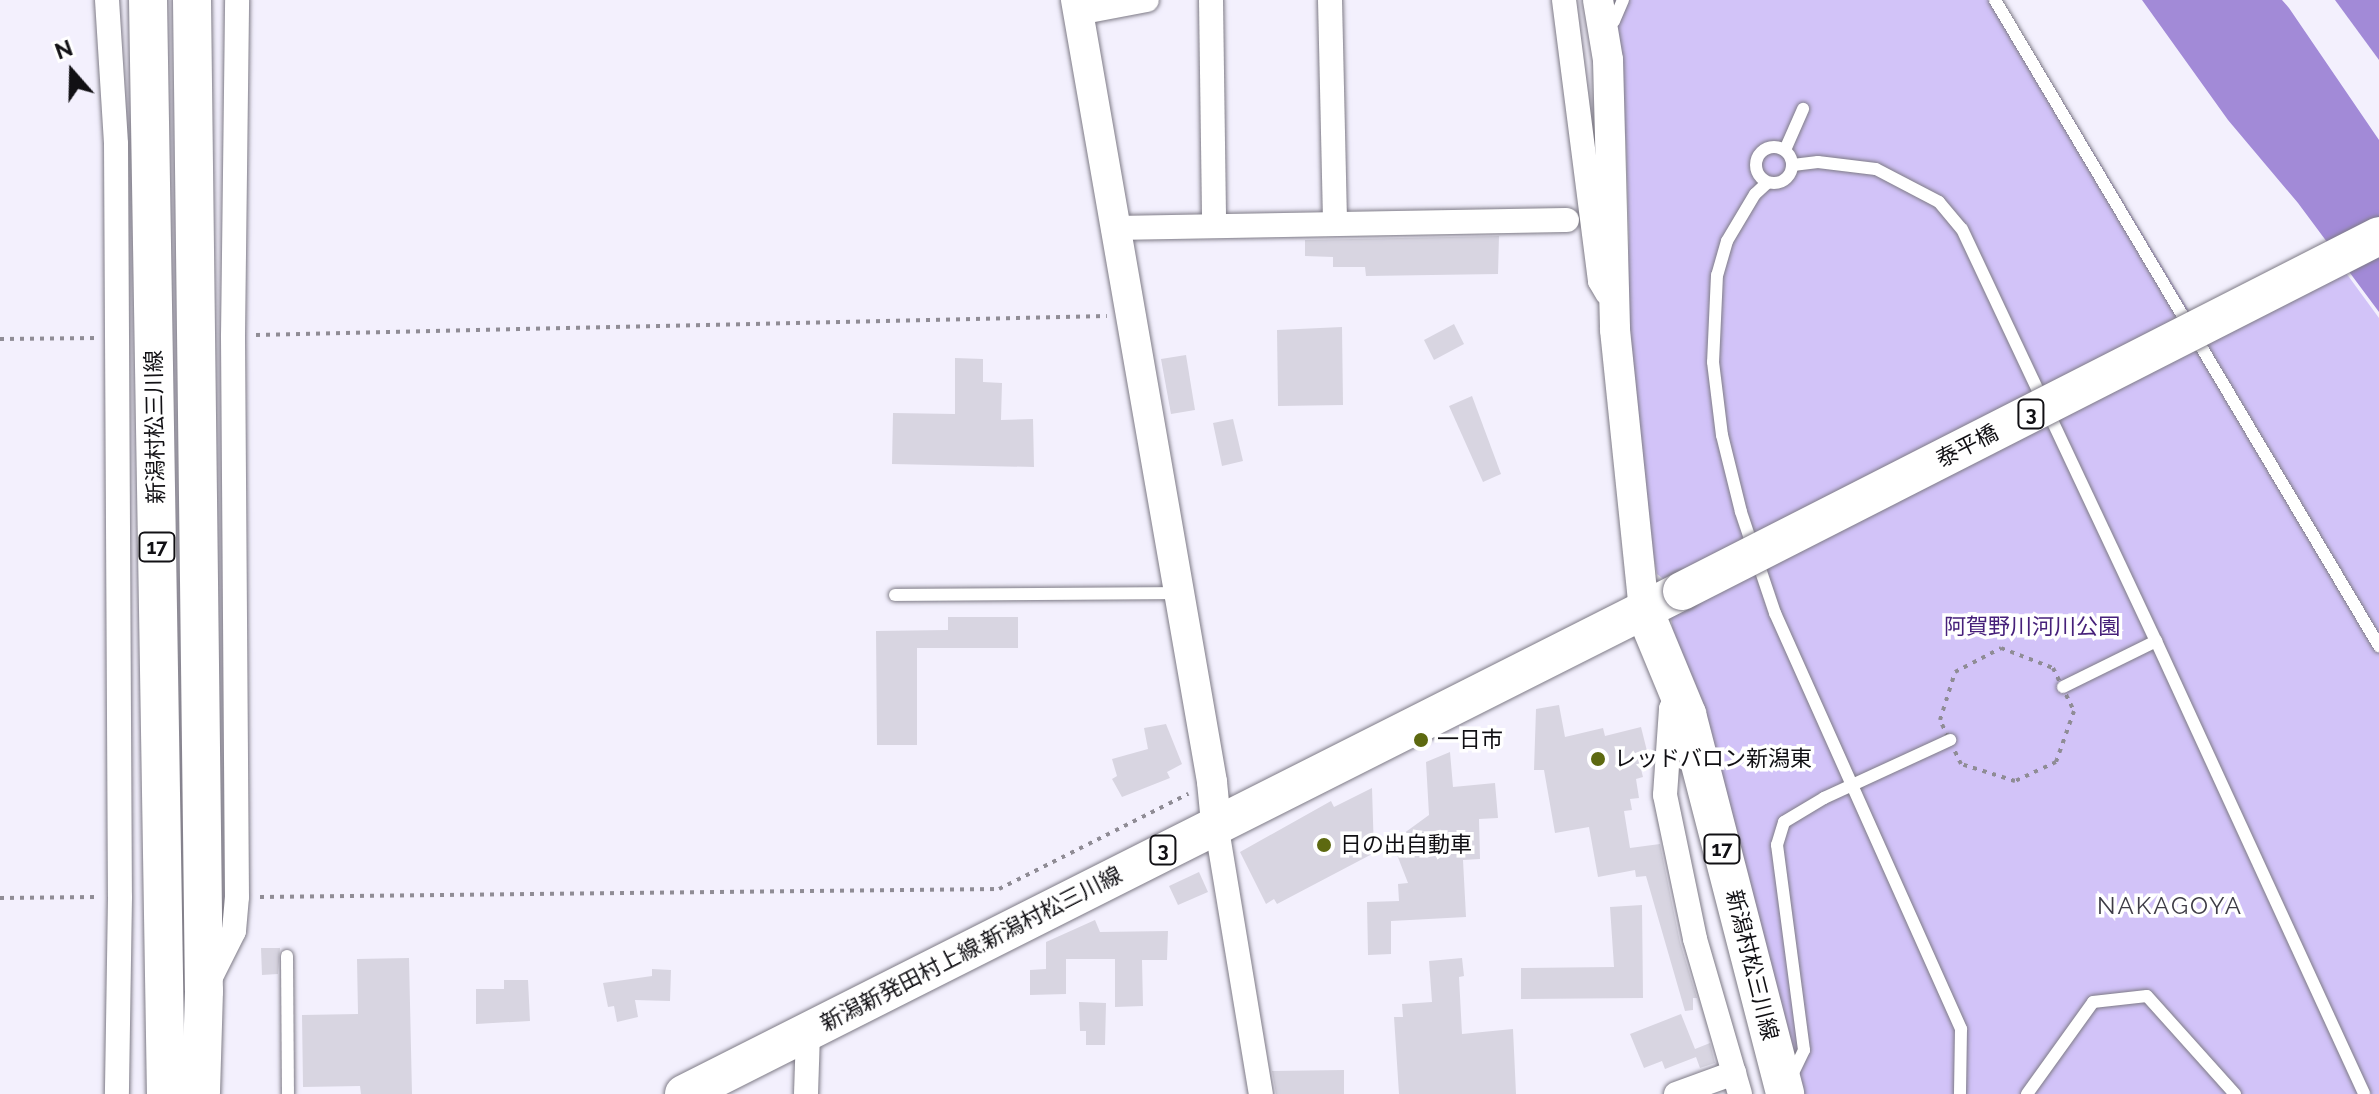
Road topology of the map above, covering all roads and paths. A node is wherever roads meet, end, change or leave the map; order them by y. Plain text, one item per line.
1 (107, 0) edge
2 (148, 0) edge
3 (192, 0) edge
4 (237, 0) edge
5 (1147, 0) edge
6 (1211, 0) edge
7 (1330, 0) edge
8 (1564, 0) edge
9 (1623, 0) edge
10 (1995, 0) edge
11 (1077, 7) edge
12 (1600, 12) edge
13 (1803, 109) dead end
14 (1785, 150) junction
15 (1793, 165) junction
16 (1767, 183) junction
17 (1567, 220) dead end
18 (1335, 223) junction
19 (1214, 224) junction
20 (1113, 228) junction
21 (2379, 236) edge
22 (1614, 306) junction
23 (1132, 316) junction
24 (233, 336) junction
25 (116, 338) junction
26 (0, 339) edge
27 (1180, 593) junction
28 (895, 595) dead end
29 (1644, 610) junction
30 (2156, 641) junction
31 (2379, 646) edge
32 (2063, 687) junction
33 (1678, 691) junction
34 (1950, 740) junction
35 (1212, 782) junction
36 (1854, 786) junction
37 (1216, 823) junction
38 (120, 897) junction
39 (237, 897) junction
40 (0, 898) edge
41 (287, 956) dead end
42 (204, 991) junction
43 (808, 1033) junction
44 (1737, 1084) edge
45 (119, 1093) edge
46 (1785, 1093) edge
47 (166, 1094) edge
48 (201, 1094) edge
49 (288, 1094) edge
50 (684, 1094) edge
51 (806, 1094) edge
52 (1261, 1094) edge
53 (1676, 1094) edge
54 (1960, 1094) edge
55 (2027, 1094) edge
56 (2235, 1094) edge
57 (2364, 1094) edge

1 - 25 street
2 - 47 main road, 新潟村松三川線 / 17
3 - 42 main road, 新潟村松三川線 / 17
4 - 24 street
5 - 11 street
6 - 19 street
7 - 18 street
8 - 22 street
9 - 12 lane
10 - 31 lane
11 - 20 street
12 - 22 street
13 - 14 lane
14 - 15 lane
14 - 16 lane
15 - 16 lane
15 - 30 lane
16 - 36 lane
17 - 18 street
18 - 19 street
19 - 20 street
20 - 23 street
21 - 29 main road, 泰平橋 / 3, bridge
22 - 29 street
23 - 24 path
23 - 27 street
24 - 39 street
25 - 26 path
25 - 38 street
27 - 28 lane
27 - 35 street
29 - 33 main road, 新潟村松三川線 / 17
29 - 37 main road, 新潟新発田村上線;新潟村松三川線 / 3
30 - 32 lane
30 - 57 lane
32 - 34 path
32 - 34 path
33 - 44 street
33 - 46 main road, 新潟村松三川線 / 17
34 - 36 lane
35 - 37 street
35 - 39 path
36 - 46 lane
36 - 54 lane
37 - 43 main road, 新潟新発田村上線;新潟村松三川線 / 3
37 - 52 street
38 - 40 path
38 - 45 street
39 - 42 street
41 - 49 lane
42 - 48 main road, 新潟村松三川線 / 17
43 - 50 main road, 新潟新発田村上線;新潟村松三川線 / 3
43 - 51 street
44 - 53 street
55 - 56 lane

